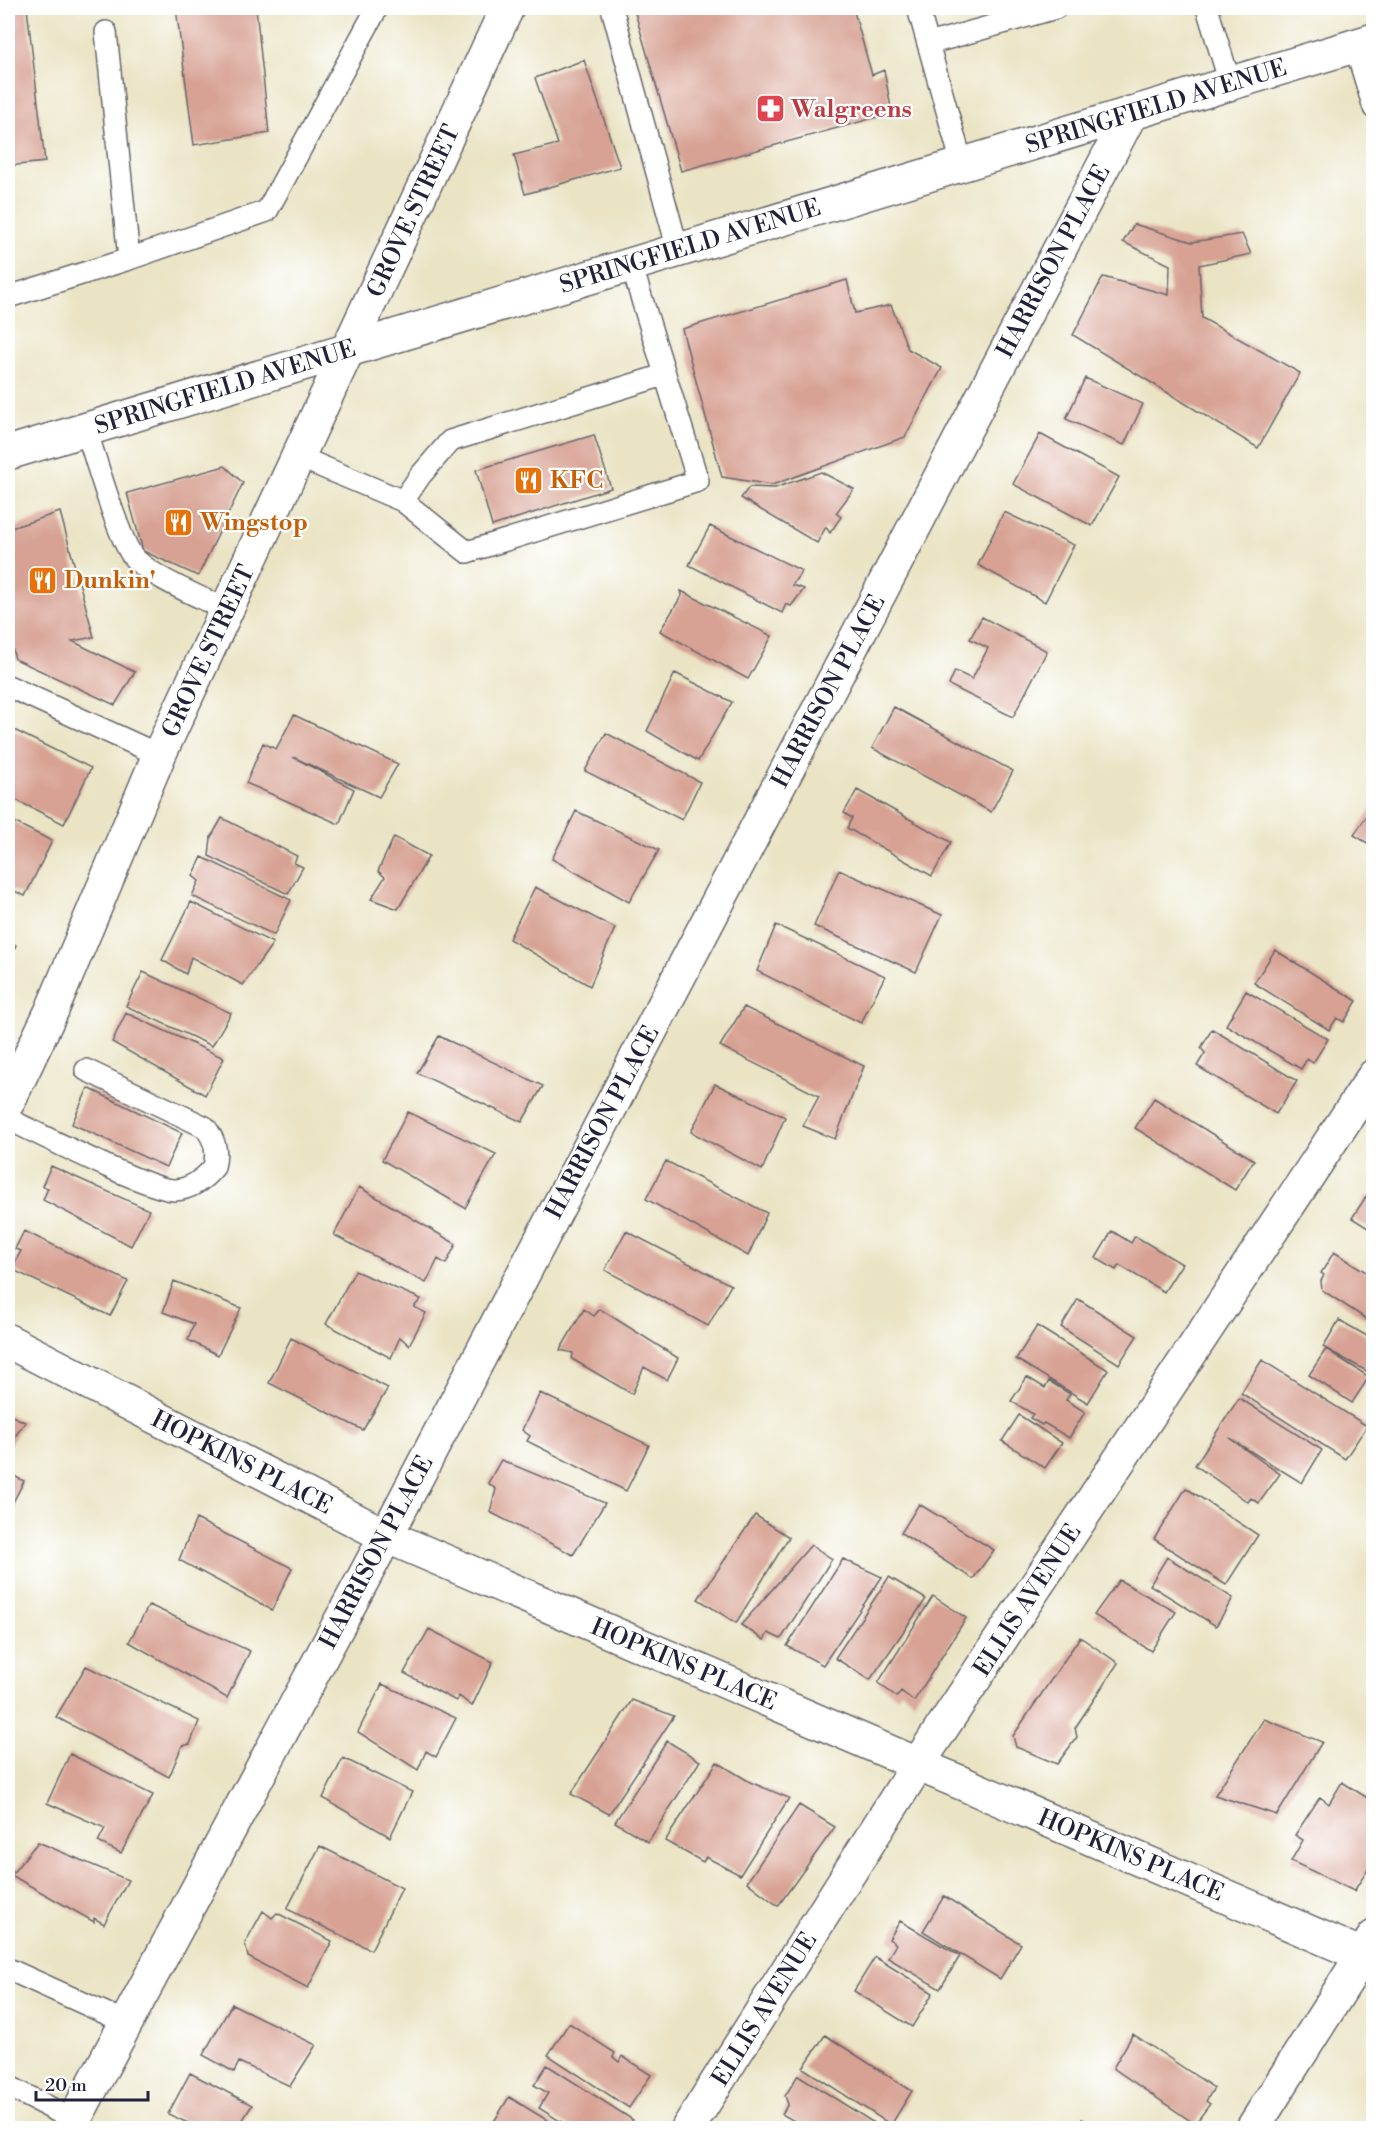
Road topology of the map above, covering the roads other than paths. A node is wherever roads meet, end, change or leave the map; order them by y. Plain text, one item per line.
1 (377, 8) edge
2 (507, 8) edge
3 (612, 8) edge
4 (918, 8) edge
5 (1056, 8) edge
6 (1207, 8) edge
7 (106, 32) dead end
8 (1364, 43) edge
9 (928, 44) junction
10 (1230, 83) junction
11 (1374, 108) edge
12 (1131, 113) junction
13 (962, 164) junction
14 (678, 250) junction
15 (129, 259) junction
16 (631, 264) junction
17 (8, 297) edge
18 (350, 349) junction
19 (664, 375) junction
20 (86, 430) junction
21 (8, 453) edge
22 (299, 457) junction
23 (403, 501) junction
24 (228, 611) junction
25 (8, 686) edge
26 (159, 755) junction
27 (86, 1070) dead end
28 (1374, 1076) edge
29 (8, 1102) edge
30 (8, 1119) edge
31 (8, 1341) edge
32 (386, 1536) junction
33 (918, 1764) junction
34 (1370, 1950) edge
35 (8, 1969) edge
36 (125, 2022) junction
37 (8, 2086) edge
38 (72, 2124) edge
39 (688, 2128) edge
40 (1253, 2128) edge

1 - 15 lane
2 - 18 street, GROVE STREET
3 - 14 lane
4 - 9 lane
5 - 9 lane
6 - 10 lane
7 - 15 lane
8 - 10 street, SPRINGFIELD AVENUE
8 - 11 lane
9 - 13 lane
10 - 12 street, SPRINGFIELD AVENUE
12 - 13 street, SPRINGFIELD AVENUE
12 - 32 street, HARRISON PLACE
13 - 14 street, SPRINGFIELD AVENUE
14 - 16 street, SPRINGFIELD AVENUE
15 - 17 lane
16 - 18 street, SPRINGFIELD AVENUE
16 - 19 lane
18 - 20 street, SPRINGFIELD AVENUE
18 - 22 street, GROVE STREET
19 - 23 lane
19 - 23 lane
20 - 21 street, SPRINGFIELD AVENUE
20 - 24 lane
22 - 23 lane
22 - 24 street, GROVE STREET
24 - 26 street, GROVE STREET
25 - 26 lane
26 - 29 street, GROVE STREET
27 - 30 lane
28 - 33 street, ELLIS AVENUE
31 - 32 street, HOPKINS PLACE
32 - 33 street, HOPKINS PLACE
32 - 36 street, HARRISON PLACE
33 - 34 street, HOPKINS PLACE
33 - 39 street, ELLIS AVENUE
34 - 40 street
35 - 36 lane
36 - 38 street, HARRISON PLACE
37 - 38 lane

